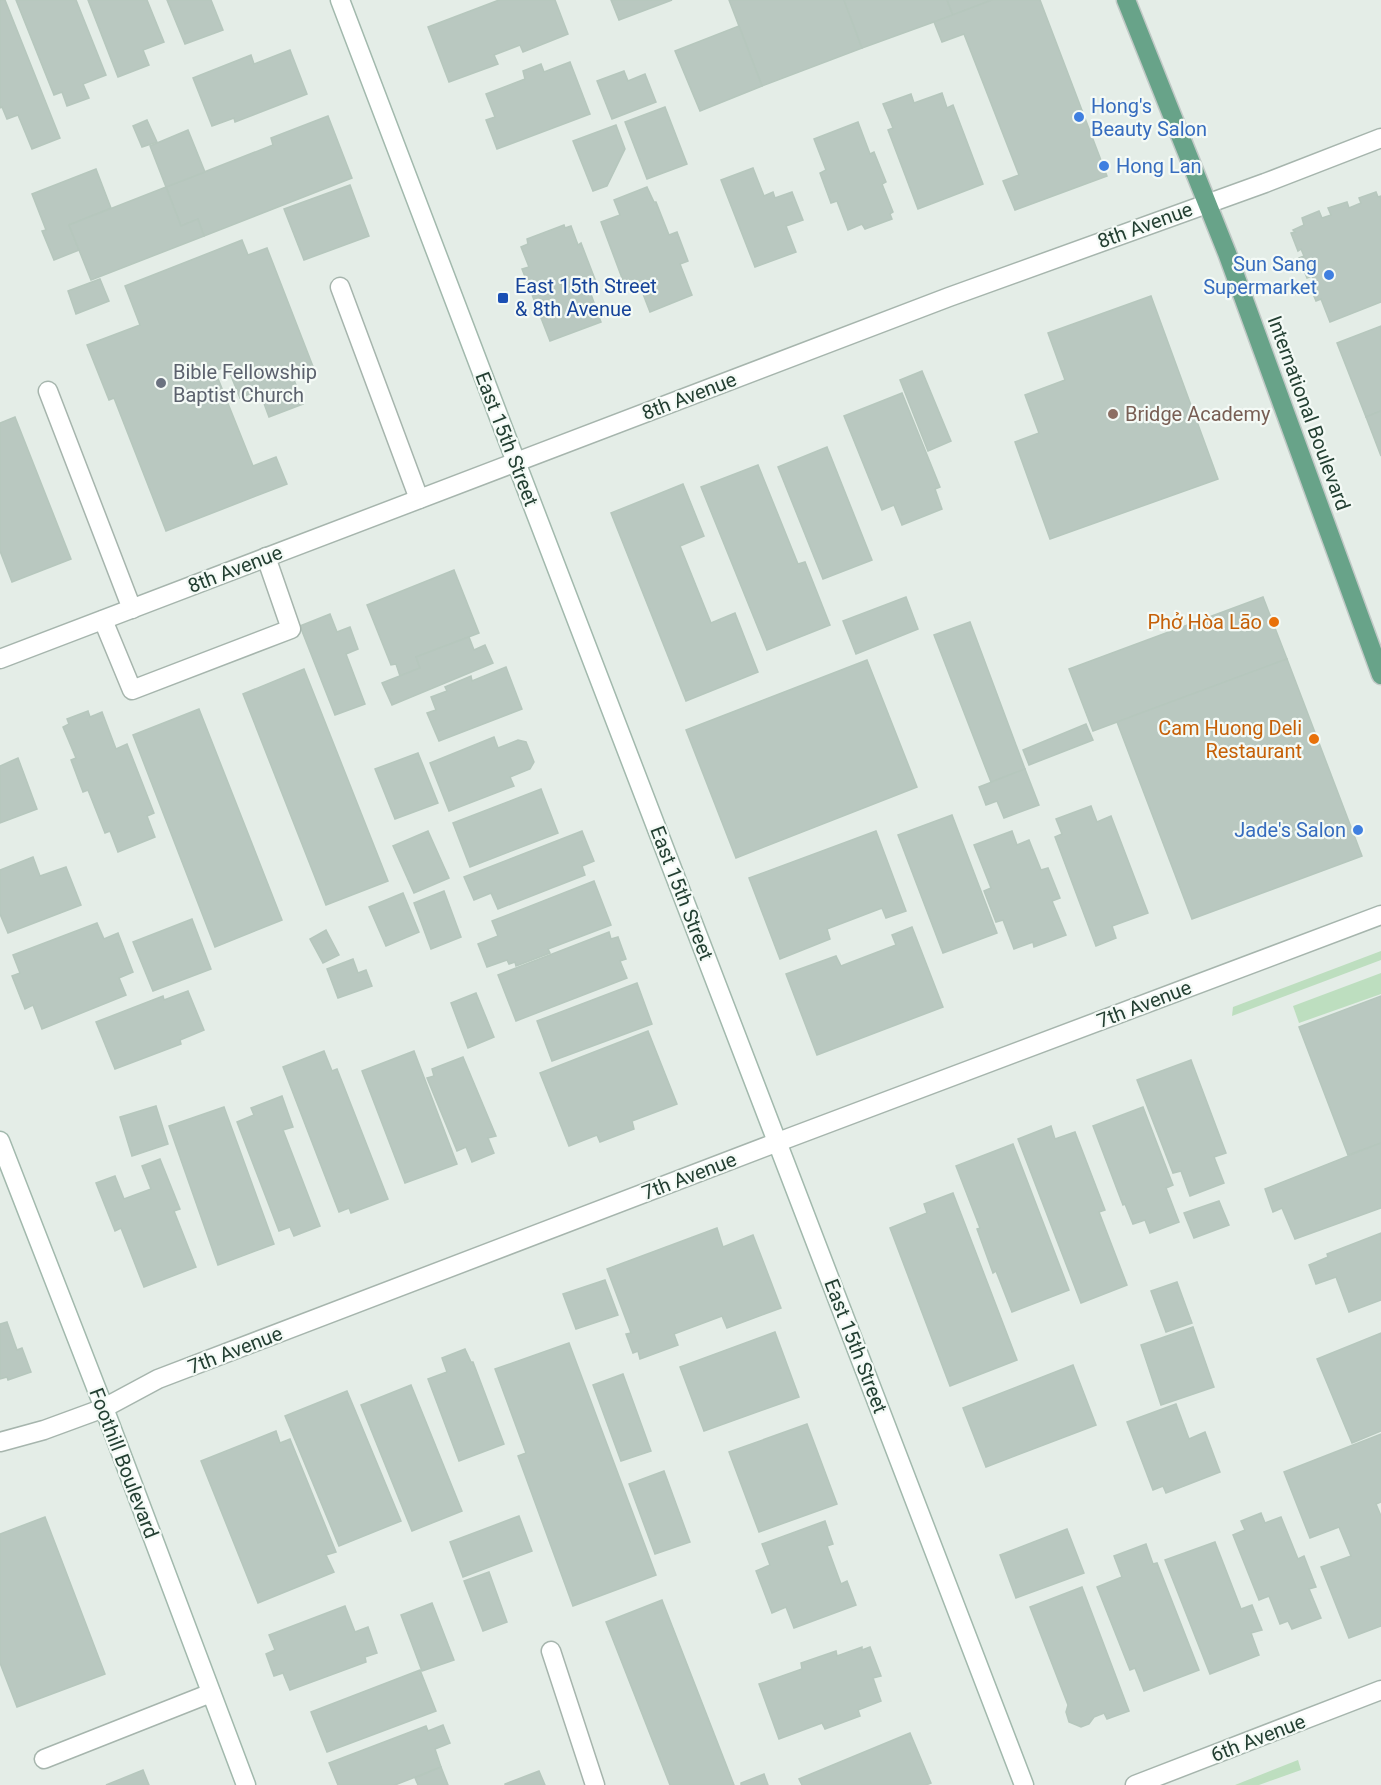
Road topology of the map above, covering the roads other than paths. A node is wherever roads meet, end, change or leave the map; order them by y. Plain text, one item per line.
1 (340, 0) edge
2 (1126, 0) edge
3 (1381, 138) edge
4 (1207, 203) junction
5 (340, 287) dead end
6 (48, 391) dead end
7 (516, 462) junction
8 (419, 499) junction
9 (266, 557) junction
10 (132, 609) junction
11 (103, 620) junction
12 (0, 659) edge
13 (1381, 675) edge
14 (1381, 915) edge
15 (0, 1141) edge
16 (778, 1142) junction
17 (104, 1408) junction
18 (0, 1442) edge
19 (551, 1651) dead end
20 (1381, 1690) edge
21 (211, 1693) junction
22 (44, 1758) dead end
23 (246, 1785) edge
24 (595, 1785) edge
25 (1024, 1785) edge
26 (1135, 1785) edge

1 - 7 street, East 15th Street
2 - 4 main road, International Boulevard
3 - 4 street, 8th Avenue
4 - 7 street, 8th Avenue
4 - 13 main road, International Boulevard
5 - 8 street
6 - 10 street
7 - 8 street, 8th Avenue
7 - 16 street, East 15th Street
8 - 9 street, 8th Avenue
9 - 10 street, 8th Avenue
9 - 11 street
10 - 11 street, 8th Avenue
11 - 12 street, 8th Avenue
14 - 16 street, 7th Avenue
15 - 17 street, Foothill Boulevard
16 - 17 street, 7th Avenue
16 - 25 street, East 15th Street
17 - 18 street, 7th Avenue
17 - 21 street, Foothill Boulevard
19 - 24 street
20 - 26 street, 6th Avenue
21 - 22 street
21 - 23 street, Foothill Boulevard

